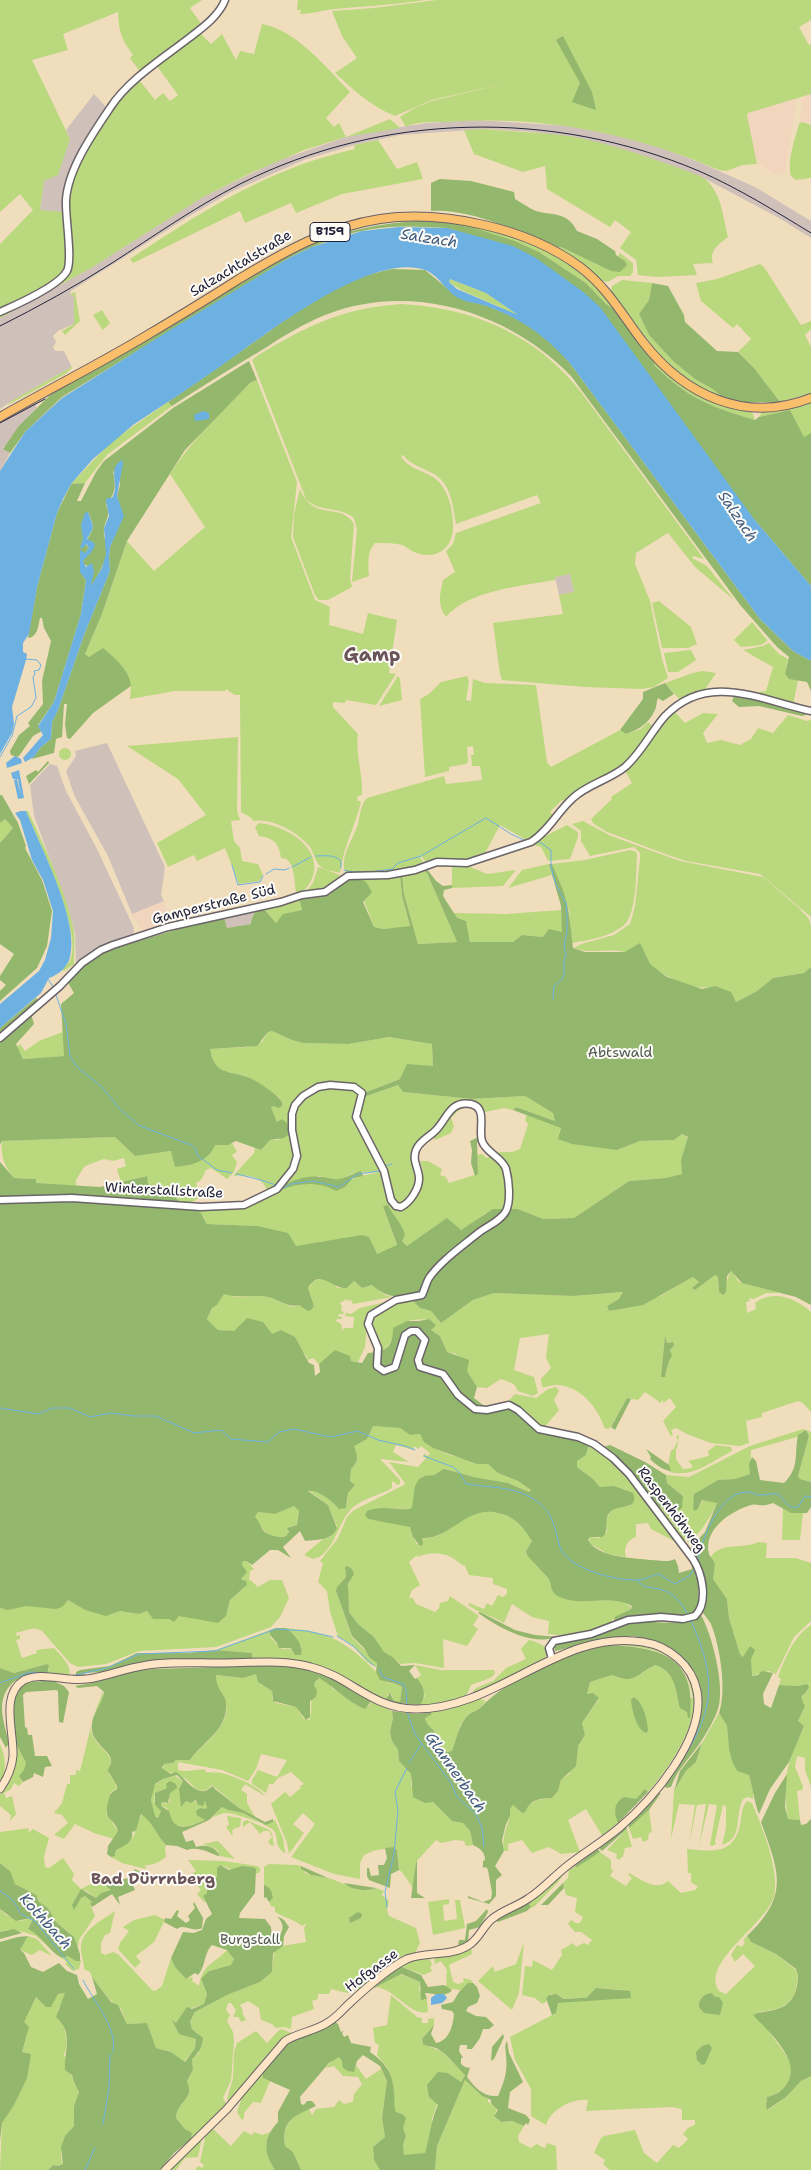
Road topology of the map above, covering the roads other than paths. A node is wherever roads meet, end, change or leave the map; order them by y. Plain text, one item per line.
1 (225, 0) edge
2 (0, 312) edge
3 (811, 398) edge
4 (0, 417) edge
5 (811, 711) edge
6 (0, 1038) edge
7 (0, 1200) edge
8 (506, 1405) joint
9 (552, 1659) junction
10 (0, 1789) edge
11 (164, 2170) edge

1 - 2 street
3 - 4 main road, Salzachtalstraße / B159
5 - 6 street, Gamperstraße Süd
7 - 8 street, Winterstallstraße
8 - 9 street, Raspenhöhweg
9 - 10 main road, Hofgasse
9 - 11 main road, Hofgasse

